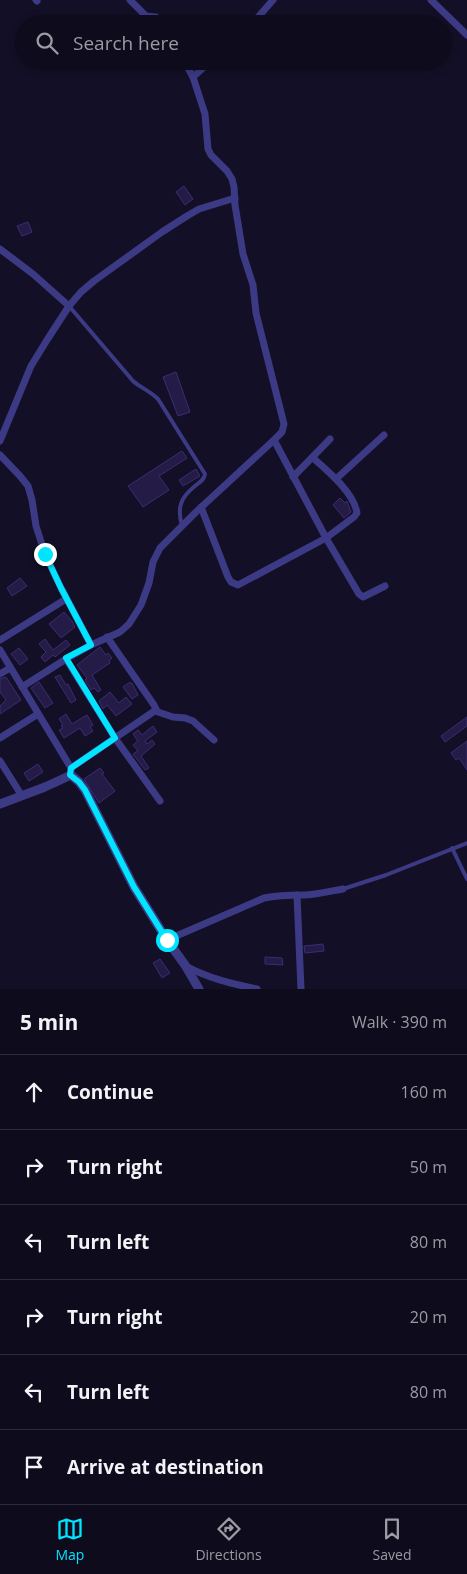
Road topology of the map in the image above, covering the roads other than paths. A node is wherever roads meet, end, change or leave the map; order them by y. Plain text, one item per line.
1 (130, 0) edge
2 (273, 0) edge
3 (431, 0) edge
4 (145, 15) edge
5 (260, 15) edge
6 (446, 15) edge
7 (452, 20) edge
8 (467, 35) edge
9 (188, 70) edge
10 (200, 70) edge
11 (192, 77) junction
12 (235, 198) junction
13 (0, 249) edge
14 (69, 306) junction
15 (384, 435) dead end
16 (274, 440) junction
17 (330, 440) dead end
18 (0, 441) edge
19 (0, 455) edge
20 (312, 458) junction
21 (293, 477) junction
22 (336, 480) junction
23 (201, 508) junction
24 (182, 526) junction
25 (326, 538) junction
26 (385, 586) dead end
27 (66, 599) junction
28 (107, 637) junction
29 (0, 640) edge
30 (91, 645) junction
31 (0, 650) edge
32 (66, 658) junction
33 (10, 668) junction
34 (0, 674) edge
35 (22, 687) junction
36 (155, 711) junction
37 (38, 714) junction
38 (0, 738) edge
39 (115, 738) junction
40 (214, 740) dead end
41 (0, 761) edge
42 (71, 772) junction
43 (22, 796) junction
44 (160, 802) dead end
45 (0, 804) edge
46 (467, 843) edge
47 (452, 848) junction
48 (467, 879) edge
49 (343, 889) joint
50 (297, 895) junction
51 (167, 940) junction
52 (185, 966) junction
53 (199, 989) edge
54 (257, 989) edge
55 (302, 989) edge

1 - 4 street
2 - 5 street
3 - 6 street
7 - 8 street
9 - 11 street
10 - 11 street
11 - 12 street
12 - 14 street
12 - 16 street
13 - 14 street
14 - 18 street
14 - 24 lane
15 - 22 street
16 - 21 street
16 - 23 street
17 - 20 street
19 - 27 street
20 - 21 street
20 - 22 street
21 - 25 street
22 - 25 street
23 - 24 street
23 - 25 street
24 - 28 street
25 - 26 street
27 - 29 street
27 - 30 street
28 - 30 street
28 - 36 street
30 - 32 street
31 - 33 street
32 - 35 street
32 - 39 street
33 - 34 street
33 - 35 street
35 - 37 street
36 - 39 street
36 - 40 street
37 - 38 street
37 - 42 street
39 - 42 street
39 - 44 street
41 - 43 street
42 - 43 street
42 - 51 street
43 - 45 street
46 - 47 lane
47 - 48 lane
47 - 49 lane
49 - 50 street
50 - 51 street
50 - 55 street
51 - 52 street
52 - 53 street
52 - 54 street

